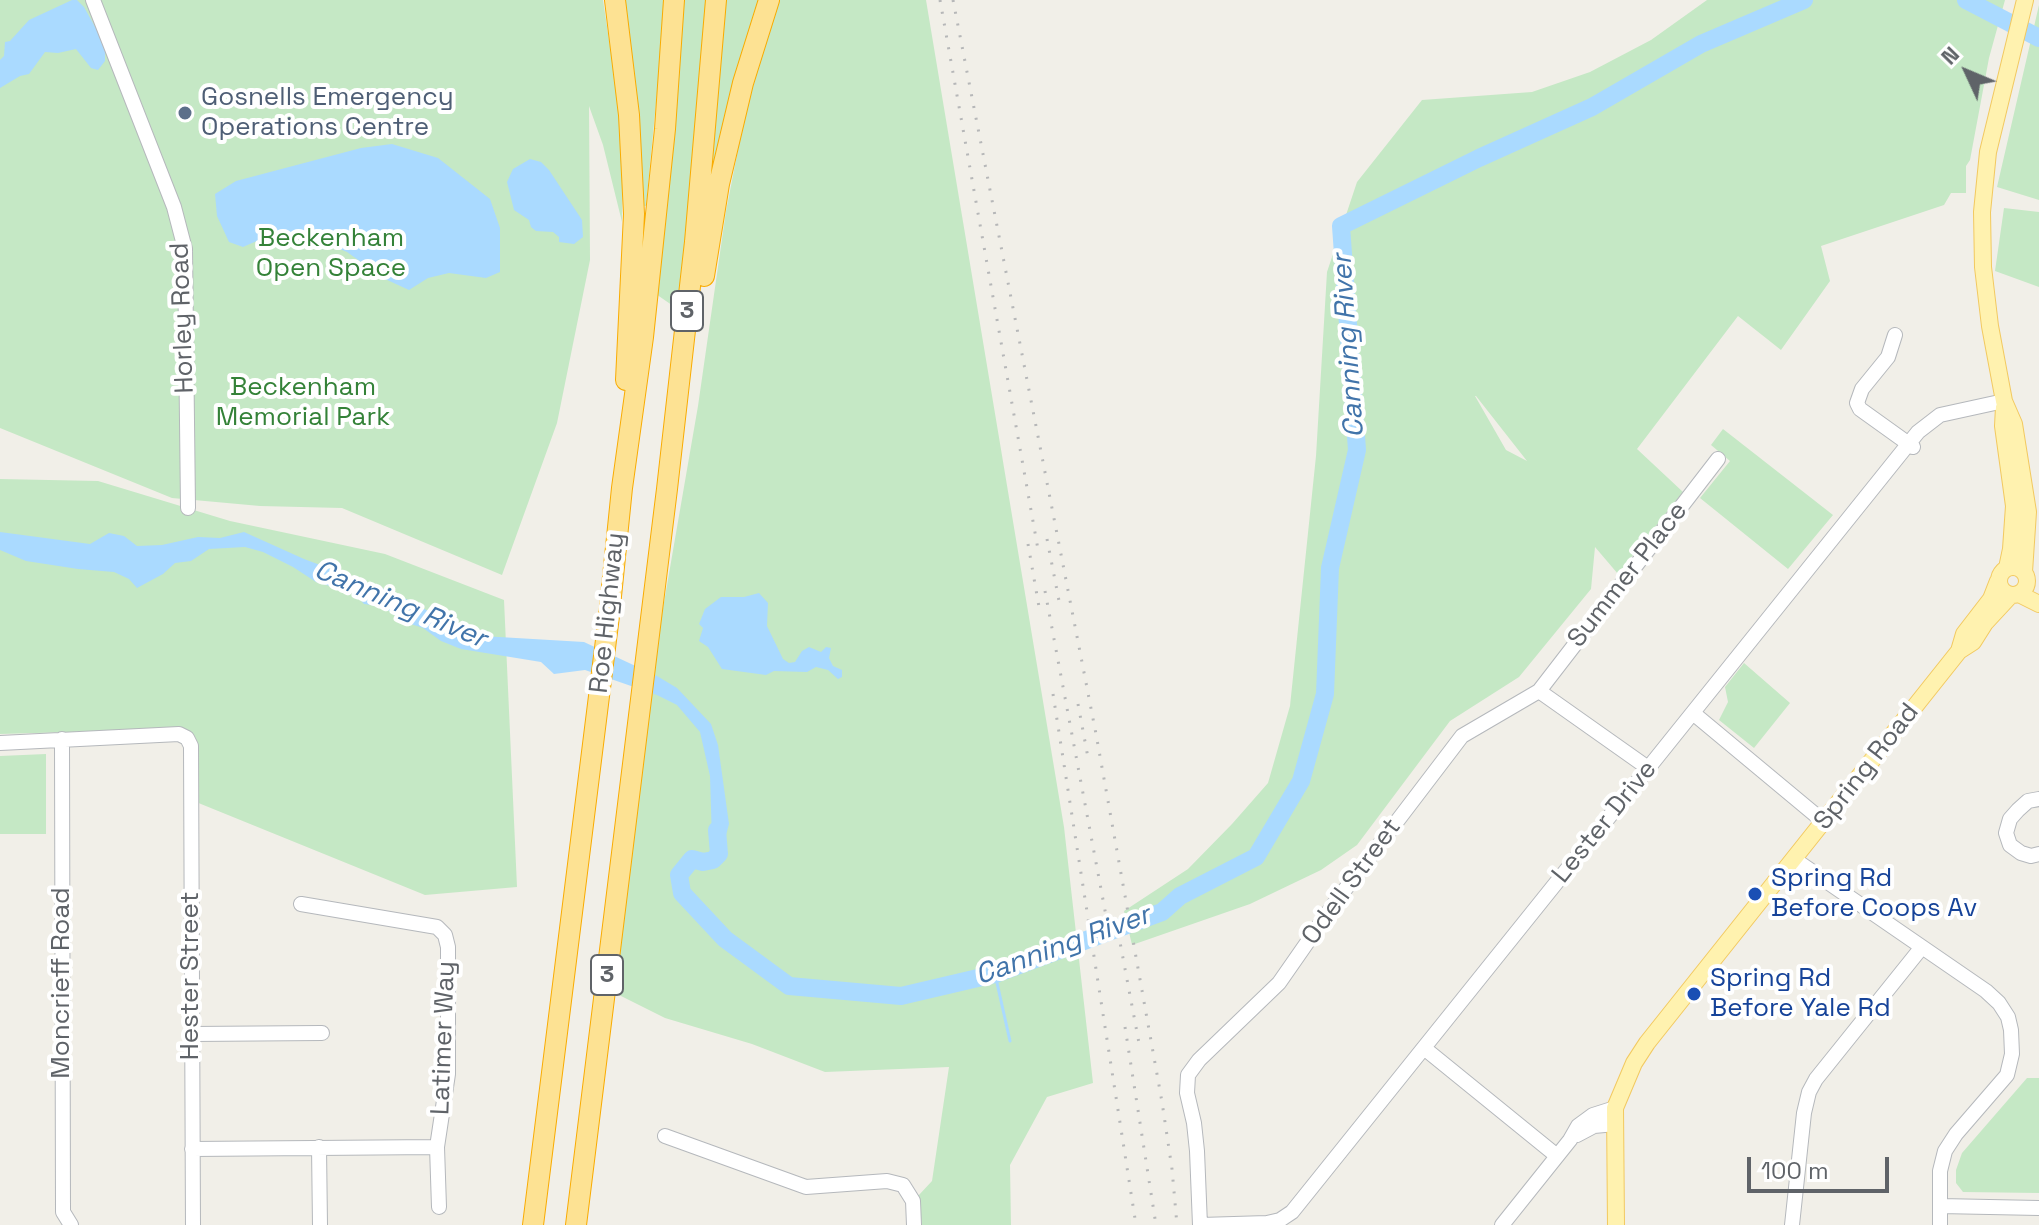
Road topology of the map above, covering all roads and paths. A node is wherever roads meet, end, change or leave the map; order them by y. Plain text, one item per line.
1 (93, 0) edge
2 (615, 0) edge
3 (674, 0) edge
4 (716, 0) edge
5 (769, 0) edge
6 (2025, 0) edge
7 (1895, 335) dead end
8 (2004, 401) junction
9 (1911, 445) junction
10 (1718, 459) dead end
11 (622, 488) junction
12 (667, 489) junction
13 (188, 508) dead end
14 (2002, 574) junction
15 (2030, 579) edge
16 (2015, 594) junction
17 (2039, 604) edge
18 (1959, 651) junction
19 (1539, 691) junction
20 (1693, 713) junction
21 (62, 739) junction
22 (0, 743) edge
23 (1648, 768) junction
24 (2039, 799) edge
25 (1824, 822) junction
26 (2039, 854) edge
27 (1794, 859) junction
28 (301, 904) dead end
29 (1922, 947) junction
30 (322, 1033) dead end
31 (192, 1034) junction
32 (1424, 1048) junction
33 (1615, 1116) junction
34 (665, 1136) dead end
35 (319, 1147) junction
36 (437, 1147) junction
37 (192, 1149) junction
38 (1557, 1156) junction
39 (1940, 1206) junction
40 (439, 1207) dead end
41 (2039, 1208) edge
42 (71, 1225) edge
43 (193, 1225) edge
44 (320, 1225) edge
45 (533, 1225) edge
46 (576, 1225) edge
47 (914, 1225) edge
48 (1200, 1225) edge
49 (1502, 1225) edge
50 (1616, 1225) edge
51 (1792, 1225) edge
52 (1940, 1225) edge

1 - 13 street, Horley Road
2 - 11 highway
3 - 11 highway, Roe Highway / 3
4 - 12 highway, Roe Highway / 3
5 - 12 highway
6 - 8 main road, Spring Road
7 - 9 street
8 - 9 street, Lester Drive
8 - 14 main road, Spring Road
8 - 15 main road, Spring Road
9 - 20 street, Lester Drive
10 - 19 street, Summer Place
11 - 45 highway, Roe Highway / 3
12 - 46 highway, Roe Highway / 3
14 - 15 main road
14 - 16 main road
14 - 18 main road, Spring Road
15 - 16 main road, Spring Road
16 - 17 main road
16 - 18 main road, Spring Road
18 - 25 main road, Spring Road
19 - 23 street
19 - 48 street, Odell Street
20 - 23 street, Lester Drive
20 - 25 street
21 - 22 street
21 - 31 street, Hester Street
21 - 42 street, Moncrieff Road
23 - 32 street, Lester Drive
24 - 26 street
25 - 27 main road, Spring Road
27 - 29 street
27 - 33 main road, Spring Road
28 - 36 street, Latimer Way
29 - 39 street
29 - 51 street
30 - 31 street
31 - 37 street, Hester Street
32 - 38 street
32 - 48 street, Lester Drive
33 - 38 street
33 - 50 main road
34 - 47 street
35 - 36 street, Latimer Way
35 - 37 street, Latimer Way
35 - 44 street
36 - 40 street, Latimer Way
37 - 43 street, Hester Street
38 - 49 street
39 - 41 street
39 - 52 street

